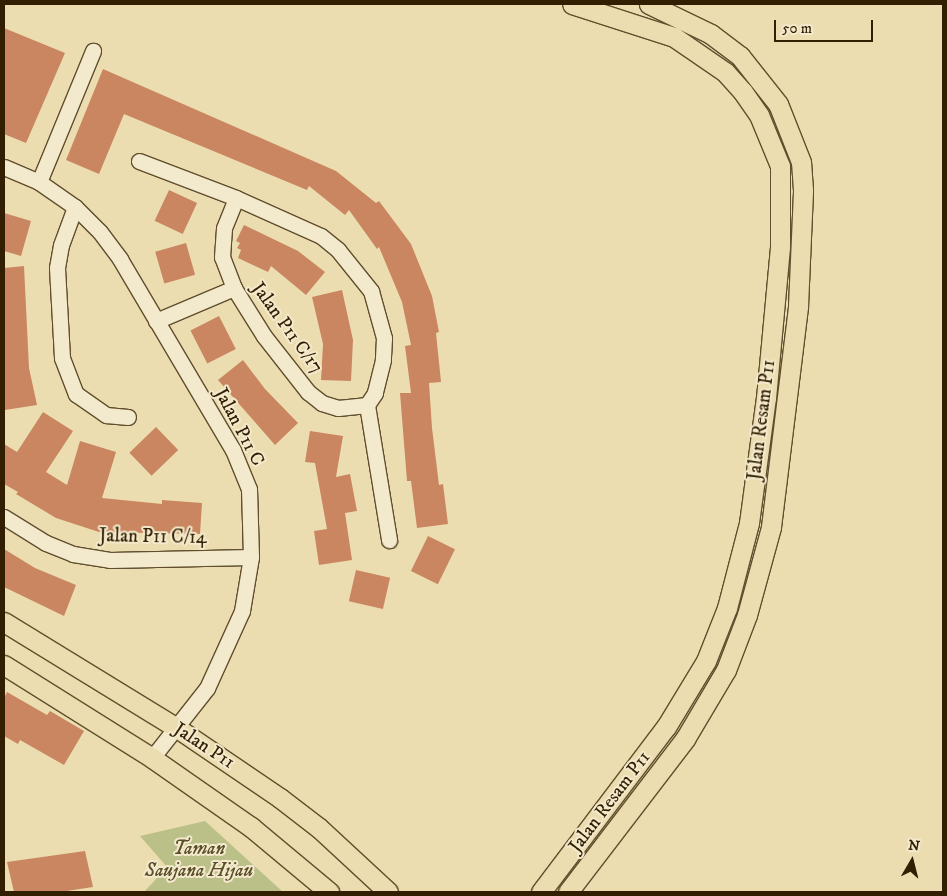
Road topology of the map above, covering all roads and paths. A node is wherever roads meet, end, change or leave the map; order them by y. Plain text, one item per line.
1 (572, 4) edge
2 (649, 4) edge
3 (93, 51) dead end
4 (139, 161) dead end
5 (4, 167) edge
6 (39, 182) junction
7 (236, 198) junction
8 (75, 207) junction
9 (234, 288) junction
10 (156, 321) junction
11 (367, 405) junction
12 (128, 417) dead end
13 (4, 517) edge
14 (389, 540) dead end
15 (251, 557) junction
16 (4, 622) edge
17 (4, 665) edge
18 (177, 728) junction
19 (152, 758) junction
20 (329, 892) edge
21 (388, 892) edge
22 (540, 892) edge
23 (568, 892) edge

1 - 22 main road, Jalan Resam P11
2 - 23 main road, Jalan Resam P11
3 - 6 street
4 - 7 street
5 - 6 street, Jalan P11 C
6 - 8 street, Jalan P11 C
7 - 9 street, Jalan P11 C/17
7 - 11 street
8 - 10 street, Jalan P11 C
8 - 12 street
9 - 10 street
9 - 11 street, Jalan P11 C/17
10 - 15 street, Jalan P11 C
11 - 14 street
13 - 15 street, Jalan P11 C/14
15 - 18 street, Jalan P11 C
16 - 18 main road, Jalan P11
17 - 19 main road, Jalan P11
18 - 19 street, Jalan P11 C
18 - 21 main road, Jalan P11
19 - 20 main road, Jalan P11

